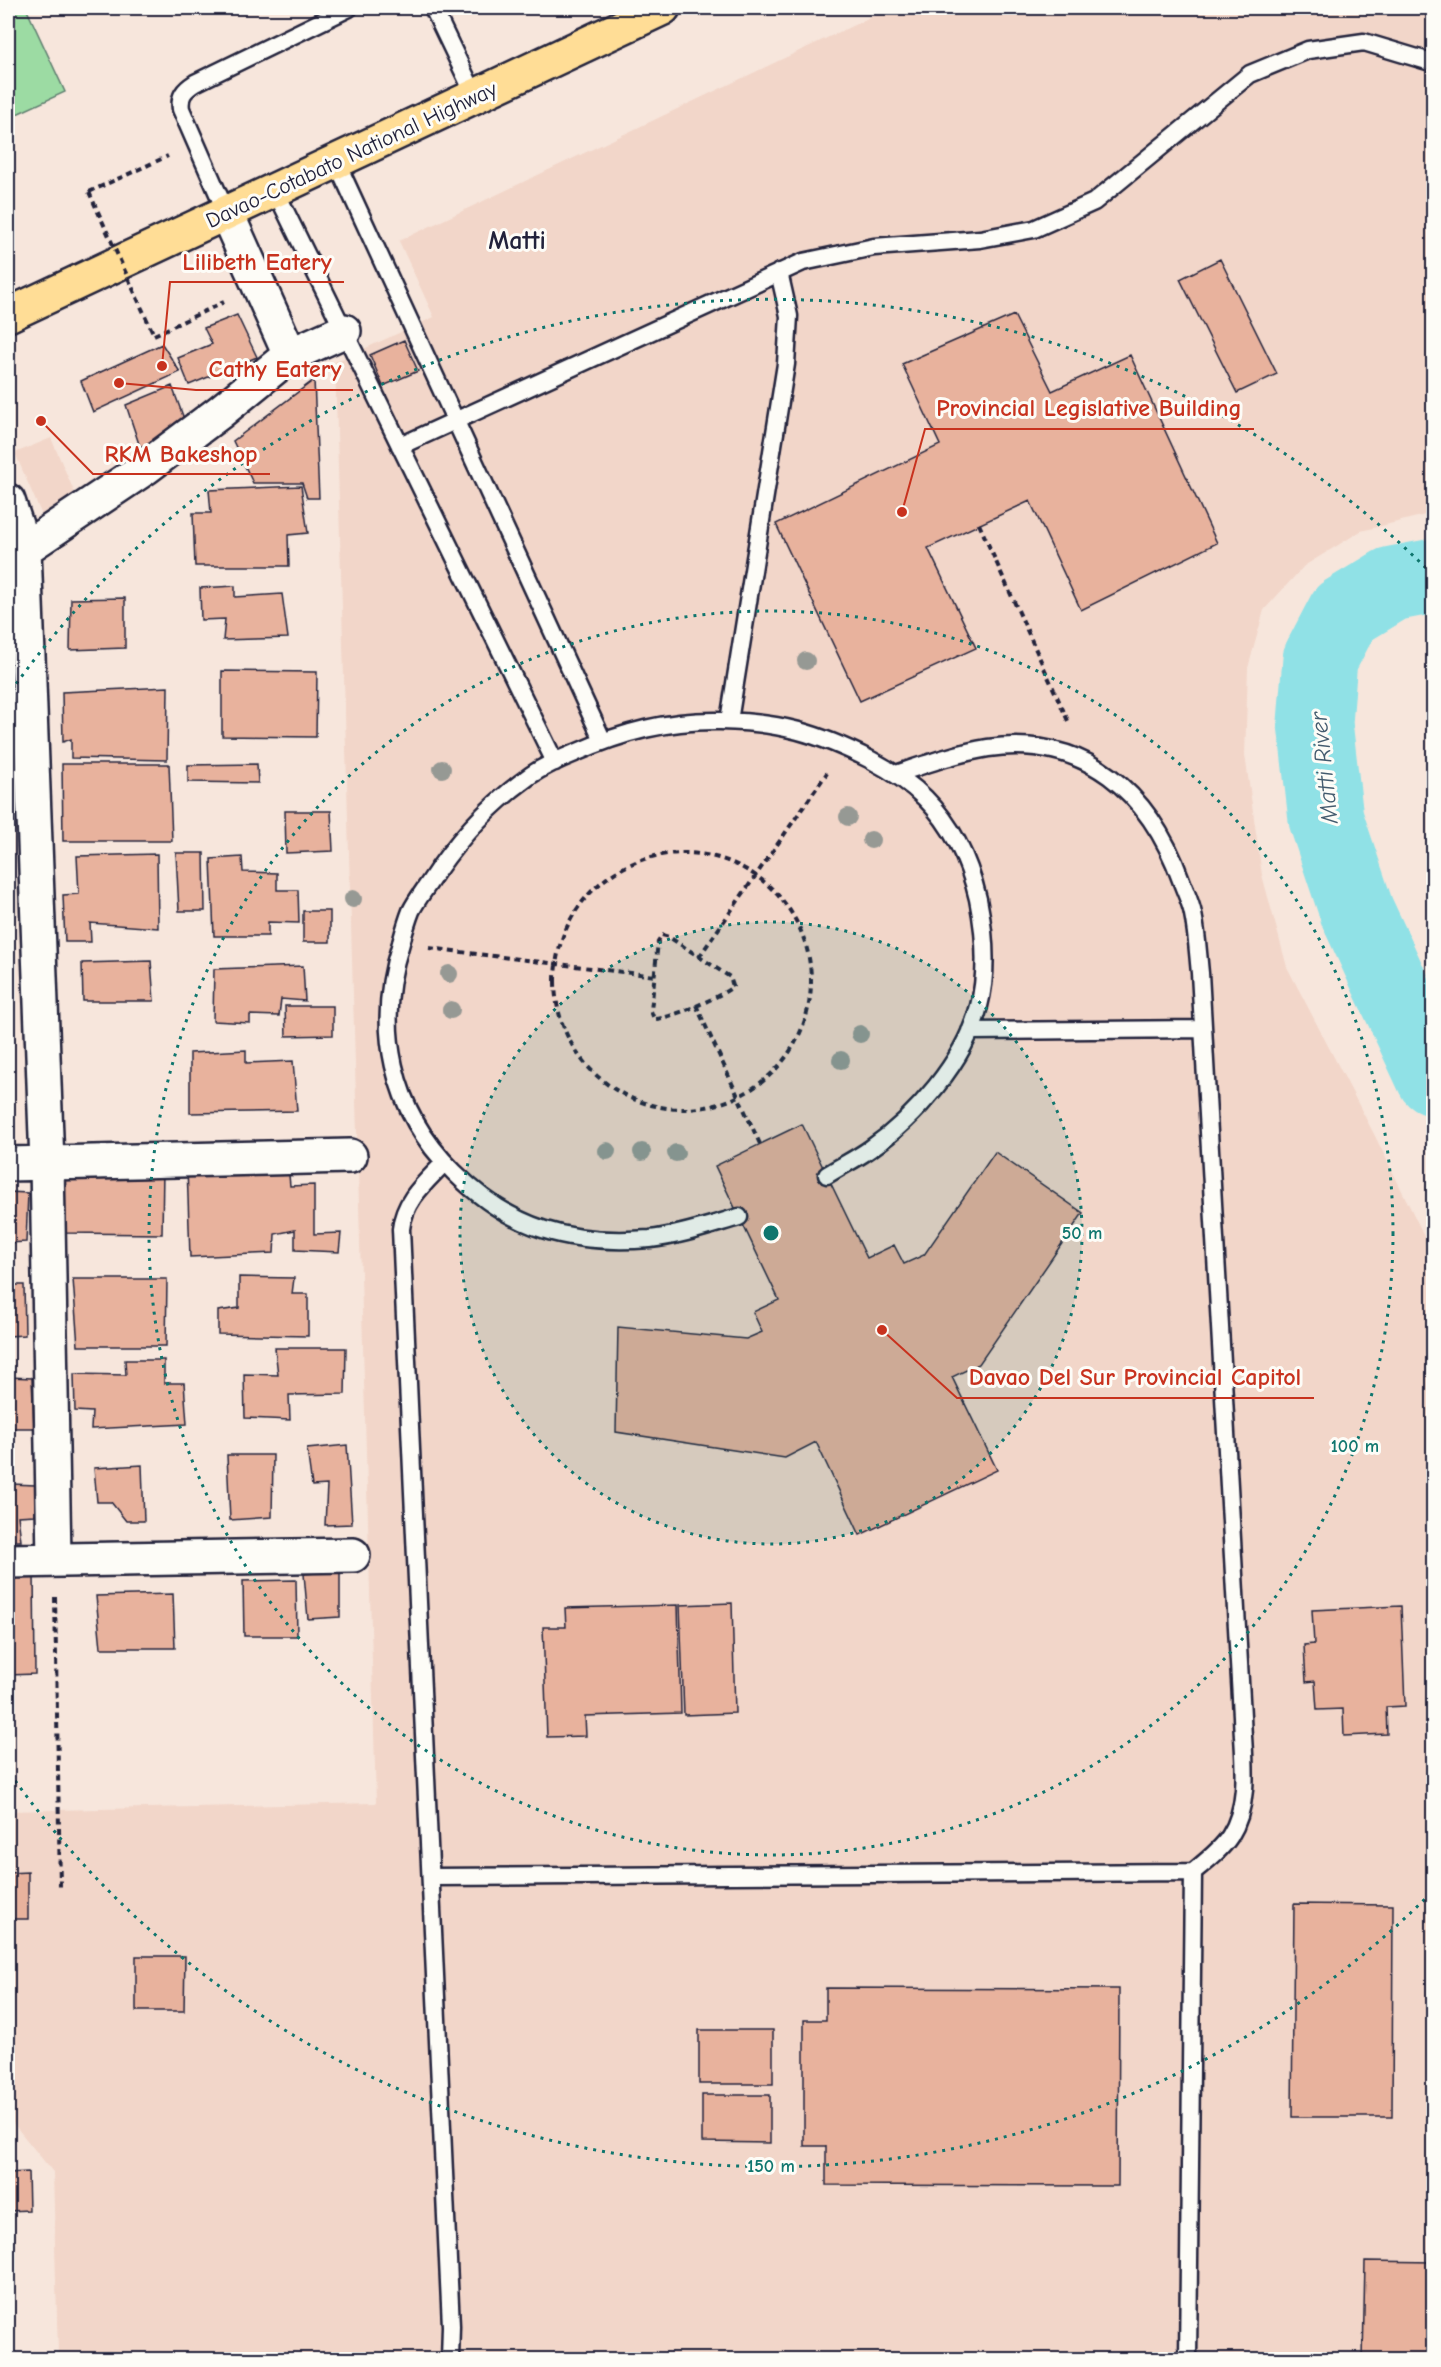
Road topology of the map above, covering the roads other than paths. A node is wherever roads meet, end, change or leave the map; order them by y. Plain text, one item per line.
1 (349, 8) edge
2 (433, 8) edge
3 (663, 8) edge
4 (1434, 63) edge
5 (475, 96) junction
6 (336, 161) junction
7 (274, 190) junction
8 (226, 212) junction
9 (779, 272) junction
10 (8, 315) edge
11 (344, 331) junction
12 (290, 355) junction
13 (455, 421) junction
14 (400, 446) junction
15 (8, 501) edge
16 (16, 554) edge
17 (729, 721) junction
18 (603, 741) junction
19 (555, 762) junction
20 (896, 774) junction
21 (1203, 1029) junction
22 (970, 1031) junction
23 (350, 1156) dead end
24 (47, 1163) junction
25 (444, 1163) junction
26 (8, 1164) edge
27 (827, 1175) dead end
28 (739, 1217) dead end
29 (353, 1555) dead end
30 (54, 1560) junction
31 (8, 1561) edge
32 (1193, 1872) junction
33 (431, 1877) junction
34 (450, 2360) edge
35 (1188, 2360) edge

1 - 8 lane
2 - 5 lane
3 - 5 highway, Davao-Cotabato National Highway
4 - 9 lane
5 - 6 highway, Davao-Cotabato National Highway
6 - 7 highway, Davao-Cotabato National Highway
6 - 13 lane
7 - 8 highway, Davao-Cotabato National Highway
7 - 11 lane
8 - 10 highway, Davao-Cotabato National Highway
8 - 12 street
9 - 13 lane
9 - 17 lane
11 - 12 street
11 - 14 lane
12 - 16 street
13 - 14 lane
13 - 18 lane
14 - 19 lane
15 - 16 street
16 - 24 street
17 - 18 lane
17 - 20 lane
18 - 19 lane
19 - 25 lane
20 - 21 lane
20 - 22 lane
21 - 22 lane
21 - 32 lane
22 - 27 lane
23 - 24 street
24 - 26 street
24 - 30 street
25 - 28 lane
25 - 33 lane
29 - 30 street
30 - 31 street
32 - 33 lane
32 - 35 lane
33 - 34 lane

